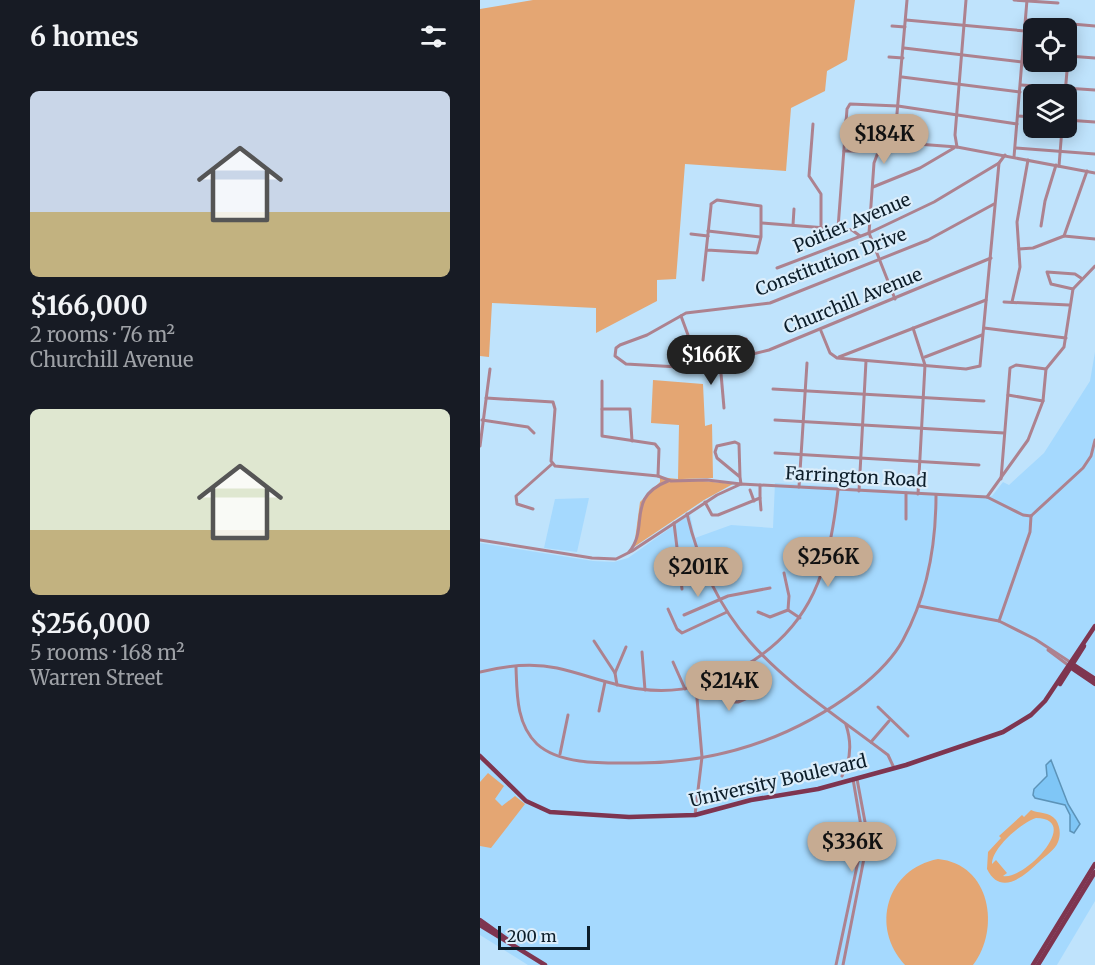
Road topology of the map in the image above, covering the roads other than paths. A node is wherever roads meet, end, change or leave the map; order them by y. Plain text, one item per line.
1 (907, 0) edge
2 (966, 0) edge
3 (1014, 0) edge
4 (1027, 1) edge
5 (1058, 3) dead end
6 (1026, 18) edge
7 (906, 20) junction
8 (964, 23) junction
9 (1077, 25) edge
10 (892, 26) dead end
11 (1095, 26) edge
12 (905, 27) junction
13 (1023, 31) edge
14 (904, 48) junction
15 (1023, 52) edge
16 (962, 53) junction
17 (889, 57) dead end
18 (1077, 57) edge
19 (903, 58) junction
20 (1095, 58) edge
21 (1022, 62) junction
22 (902, 77) junction
23 (959, 83) junction
24 (1021, 85) joint
25 (1077, 88) edge
26 (1095, 90) edge
27 (1020, 92) junction
28 (898, 106) junction
29 (956, 114) junction
30 (1018, 116) junction
31 (1023, 116) edge
32 (846, 120) junction
33 (860, 121) dead end
34 (1077, 121) edge
35 (1095, 122) edge
36 (813, 124) dead end
37 (1017, 124) junction
38 (895, 136) dead end
39 (1061, 138) edge
40 (956, 147) junction
41 (1016, 148) junction
42 (844, 151) junction
43 (858, 151) dead end
44 (1060, 152) junction
45 (1095, 154) edge
46 (1005, 156) junction
47 (1014, 157) junction
48 (1028, 160) junction
49 (999, 164) junction
50 (1058, 166) junction
51 (1087, 171) junction
52 (1095, 173) edge
53 (873, 187) junction
54 (994, 204) junction
55 (794, 209) dead end
56 (762, 223) junction
57 (794, 225) junction
58 (1041, 226) dead end
59 (821, 227) junction
60 (838, 228) junction
61 (708, 233) junction
62 (870, 233) junction
63 (691, 234) dead end
64 (860, 236) junction
65 (1064, 236) junction
66 (761, 237) junction
67 (1095, 239) edge
68 (1019, 249) junction
69 (706, 250) junction
70 (991, 258) junction
71 (880, 260) junction
72 (1095, 266) edge
73 (777, 268) dead end
74 (1081, 278) junction
75 (703, 280) dead end
76 (1073, 289) junction
77 (895, 299) junction
78 (987, 300) junction
79 (1004, 302) dead end
80 (1012, 302) junction
81 (1069, 305) junction
82 (681, 316) junction
83 (913, 328) junction
84 (984, 328) junction
85 (821, 330) junction
86 (983, 334) junction
87 (688, 335) dead end
88 (1066, 338) junction
89 (754, 353) junction
90 (925, 357) junction
91 (837, 358) junction
92 (617, 359) joint
93 (729, 359) junction
94 (866, 361) junction
95 (720, 362) junction
96 (807, 363) dead end
97 (926, 365) junction
98 (490, 369) dead end
99 (1046, 369) junction
100 (602, 381) dead end
101 (480, 388) edge
102 (487, 389) junction
103 (773, 389) dead end
104 (806, 390) junction
105 (864, 394) junction
106 (1008, 395) junction
107 (924, 397) junction
108 (486, 398) junction
109 (984, 401) dead end
110 (1043, 401) junction
111 (724, 408) dead end
112 (602, 409) junction
113 (482, 419) edge
114 (775, 420) dead end
115 (803, 422) junction
116 (862, 426) junction
117 (922, 429) junction
118 (534, 433) dead end
119 (1004, 433) junction
120 (1095, 440) edge
121 (632, 441) junction
122 (480, 445) edge
123 (775, 453) dead end
124 (801, 454) junction
125 (1091, 456) junction
126 (861, 457) junction
127 (1095, 460) edge
128 (920, 461) junction
129 (552, 464) junction
130 (979, 465) dead end
131 (658, 476) junction
132 (740, 477) junction
133 (1001, 479) junction
134 (669, 481) junction
135 (741, 484) junction
136 (760, 485) junction
137 (798, 487) junction
138 (750, 490) dead end
139 (838, 490) junction
140 (859, 491) junction
141 (906, 493) junction
142 (918, 494) junction
143 (936, 495) junction
144 (987, 497) junction
145 (760, 498) junction
146 (754, 501) junction
147 (705, 502) junction
148 (533, 509) dead end
149 (761, 510) dead end
150 (687, 514) junction
151 (1031, 516) junction
152 (906, 519) dead end
153 (674, 523) junction
154 (480, 540) edge
155 (627, 554) junction
156 (784, 573) dead end
157 (770, 588) dead end
158 (682, 589) dead end
159 (719, 600) junction
160 (918, 606) junction
161 (668, 609) dead end
162 (788, 610) junction
163 (727, 612) junction
164 (758, 612) dead end
165 (684, 615) dead end
166 (800, 618) junction
167 (999, 621) junction
168 (1095, 626) edge
169 (594, 641) dead end
170 (626, 647) dead end
171 (642, 652) dead end
172 (761, 657) junction
173 (673, 662) dead end
174 (1071, 665) junction
175 (516, 667) junction
176 (480, 672) edge
177 (615, 673) junction
178 (720, 679) junction
179 (1095, 679) edge
180 (605, 682) junction
181 (1095, 684) edge
182 (617, 685) junction
183 (696, 687) junction
184 (685, 689) junction
185 (645, 690) junction
186 (759, 693) dead end
187 (878, 707) dead end
188 (829, 710) junction
189 (599, 711) dead end
190 (568, 715) dead end
191 (889, 721) junction
192 (846, 724) junction
193 (908, 736) dead end
194 (871, 742) junction
195 (560, 755) junction
196 (480, 756) edge
197 (702, 757) junction
198 (894, 768) junction
199 (842, 776) dead end
200 (855, 778) junction
201 (695, 815) junction
202 (1095, 864) edge
203 (1095, 872) edge
204 (480, 920) edge
205 (480, 925) edge
206 (514, 945) junction
207 (545, 965) edge
208 (836, 965) edge
209 (843, 965) edge
210 (1036, 965) edge

1 - 7 street
2 - 8 street
3 - 4 street
4 - 5 street
4 - 6 street
7 - 8 street
7 - 12 street
8 - 13 street
8 - 16 street
9 - 11 street
10 - 12 street
12 - 14 street
14 - 16 street
14 - 19 street
15 - 21 street
16 - 21 street
16 - 23 street
17 - 19 street
18 - 20 street
19 - 22 street
21 - 24 street
22 - 23 street
22 - 28 street
23 - 27 street
23 - 29 street
24 - 27 street
25 - 26 street
27 - 30 street
28 - 29 street
28 - 32 street
28 - 38 street
29 - 37 street
29 - 40 street
30 - 31 street
30 - 37 street
32 - 33 street
32 - 42 street
34 - 35 street
36 - 59 street
37 - 41 street
39 - 44 street
40 - 46 street
40 - 53 street
40 - 53 street
41 - 44 street
41 - 47 street
42 - 43 street
42 - 60 street
44 - 45 street
44 - 50 street
46 - 47 street
46 - 49 street
47 - 48 street
48 - 50 street
48 - 68 street
49 - 54 street
49 - 62 street, Poitier Avenue
50 - 51 street
50 - 58 street
51 - 52 street
51 - 65 street
53 - 62 street
54 - 70 street
54 - 71 street, Constitution Drive
55 - 57 street
56 - 57 street
56 - 61 street
56 - 66 street
57 - 59 street
59 - 60 street
60 - 64 street
61 - 63 street
61 - 66 street
61 - 69 street
62 - 64 street, Poitier Avenue
62 - 71 street
64 - 73 street, Poitier Avenue
65 - 67 street
65 - 68 street
66 - 69 street
68 - 80 street
69 - 75 street
70 - 77 street, Churchill Avenue
70 - 78 street
71 - 77 street
71 - 82 street, Constitution Drive
72 - 74 street
74 - 76 street
74 - 76 street
76 - 81 street
77 - 85 street, Churchill Avenue
78 - 83 street
78 - 84 street
79 - 80 street
80 - 81 street
81 - 88 street
82 - 87 street
82 - 92 street, Constitution Drive
83 - 90 street
83 - 91 street
84 - 86 street
84 - 88 street
85 - 89 street, Churchill Avenue
85 - 91 street
86 - 90 street
86 - 97 street
88 - 99 street
89 - 93 street, Churchill Avenue
89 - 93 street
90 - 97 street
91 - 94 street
92 - 95 street, Churchill Avenue
93 - 95 street, Churchill Avenue
94 - 97 street
94 - 105 street
95 - 111 street
96 - 104 street
97 - 107 street
98 - 102 street
99 - 106 street
99 - 110 street
100 - 112 street
101 - 102 street
102 - 108 street
103 - 104 street
104 - 105 street
104 - 115 street
105 - 107 street
105 - 116 street
106 - 110 street
106 - 119 street
107 - 109 street
107 - 117 street
108 - 113 street
108 - 129 street
110 - 133 street
112 - 121 street
112 - 121 street
113 - 118 street
113 - 122 street
114 - 115 street
115 - 116 street
115 - 124 street
116 - 117 street
116 - 126 street
117 - 119 street
117 - 128 street
119 - 133 street
120 - 125 street
121 - 131 street
123 - 124 street
124 - 126 street
124 - 137 street
125 - 127 street
125 - 151 street
126 - 128 street
126 - 140 street
128 - 130 street
128 - 142 street
129 - 131 street
129 - 148 street
131 - 134 street
132 - 132 street
132 - 135 street
133 - 144 street
134 - 135 street
134 - 155 street
135 - 136 street, Farrington Road
135 - 147 street, Farrington Road
136 - 137 street, Farrington Road
136 - 145 street
137 - 139 street, Farrington Road
138 - 146 street
139 - 140 street, Farrington Road
139 - 166 street
140 - 141 street, Farrington Road
141 - 142 street, Farrington Road
141 - 152 street
142 - 143 street, Farrington Road
143 - 144 street, Farrington Road
143 - 160 street
144 - 151 street
145 - 146 street
145 - 149 street
146 - 147 street
147 - 150 street, Farrington Road
150 - 153 street, Farrington Road
150 - 159 street
151 - 167 street
153 - 155 street, Farrington Road
153 - 158 street
154 - 155 street, Farrington Road
156 - 162 street
157 - 159 street
159 - 163 street
159 - 165 street
160 - 167 street
160 - 188 street
161 - 163 street
162 - 164 street
162 - 166 street
163 - 172 street
166 - 172 street
167 - 174 street
168 - 174 main road, University Boulevard
169 - 177 street
170 - 177 street
171 - 185 street
172 - 178 street
172 - 188 street
173 - 184 street
174 - 179 main road
174 - 181 main road
174 - 198 main road, University Boulevard
175 - 176 street
175 - 180 street
175 - 195 street
177 - 182 street
178 - 183 street
178 - 186 street
180 - 182 street
180 - 189 street
182 - 185 street
183 - 184 street
183 - 197 street
184 - 185 street
187 - 191 street
188 - 192 street
188 - 197 street
190 - 195 street
191 - 193 street
191 - 194 street
192 - 194 street
192 - 199 street
194 - 198 street
195 - 197 street
196 - 201 main road, University Boulevard
197 - 201 street
198 - 200 main road, University Boulevard
200 - 201 main road, University Boulevard
200 - 208 street
200 - 209 street
202 - 210 main road
203 - 210 main road
204 - 206 main road
205 - 206 main road
206 - 207 main road

